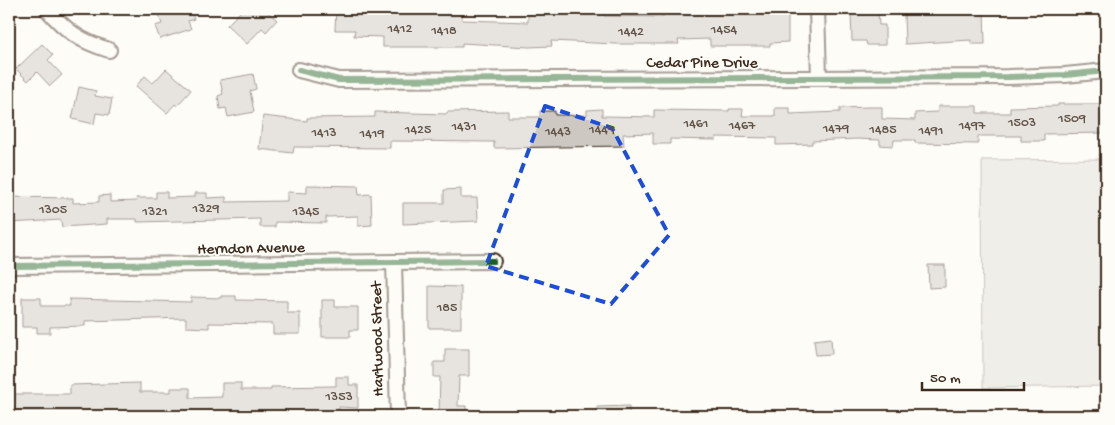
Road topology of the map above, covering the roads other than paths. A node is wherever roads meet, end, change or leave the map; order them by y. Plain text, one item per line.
1 (47, 9) edge
2 (817, 9) edge
3 (109, 50) dead end
4 (299, 70) dead end
5 (1106, 71) edge
6 (819, 77) junction
7 (493, 261) dead end
8 (394, 262) junction
9 (9, 266) edge
10 (398, 416) edge

1 - 3 street
2 - 6 street
4 - 6 street, Cedar Pine Drive
5 - 6 street, Cedar Pine Drive
7 - 8 street, Herndon Avenue
8 - 9 street, Herndon Avenue
8 - 10 street, Hartwood Street

